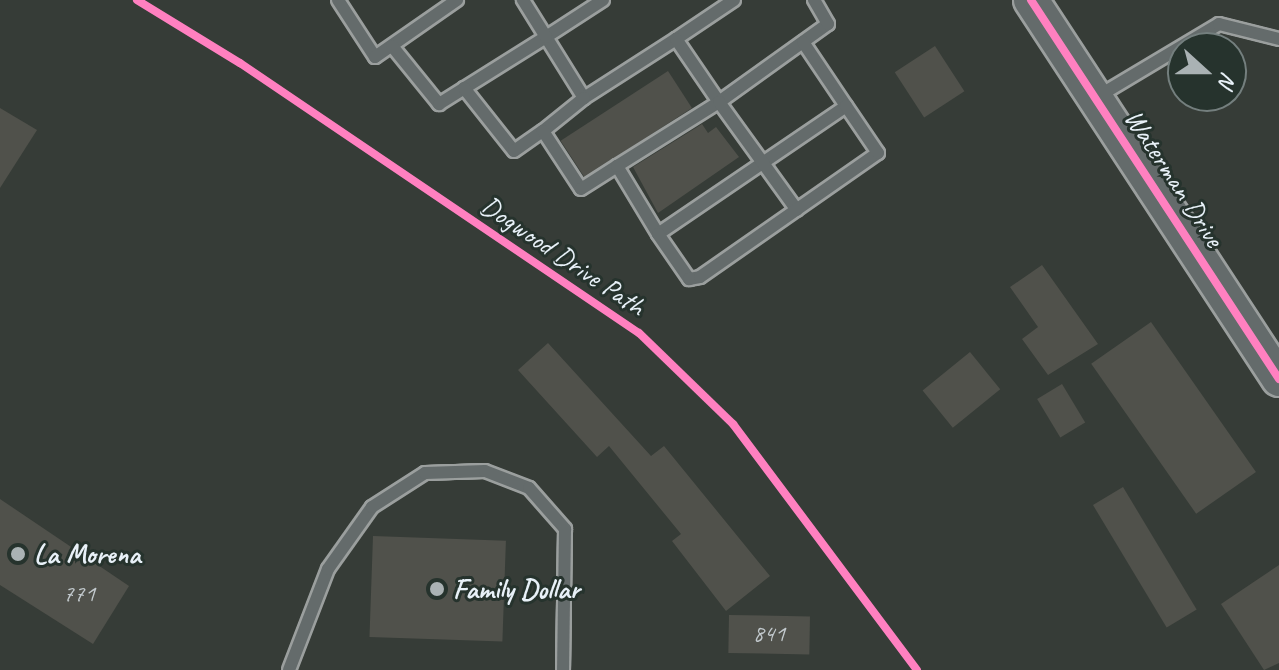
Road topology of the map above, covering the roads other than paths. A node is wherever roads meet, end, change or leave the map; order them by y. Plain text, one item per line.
1 (338, 0) edge
2 (457, 0) edge
3 (523, 0) edge
4 (603, 0) edge
5 (734, 0) edge
6 (814, 0) edge
7 (1031, 0) edge
8 (546, 37) junction
9 (676, 39) junction
10 (1279, 39) edge
11 (803, 42) junction
12 (392, 46) junction
13 (464, 88) junction
14 (584, 98) junction
15 (1096, 98) junction
16 (719, 102) junction
17 (846, 106) junction
18 (543, 131) junction
19 (763, 163) junction
20 (617, 166) junction
21 (797, 210) junction
22 (658, 234) junction
23 (1279, 379) edge
24 (289, 670) edge
25 (563, 670) edge

1 - 12 lane
2 - 12 lane
3 - 8 lane
4 - 8 lane
5 - 9 lane
6 - 11 lane
7 - 15 street, Waterman Drive
8 - 13 lane
8 - 14 lane
9 - 14 lane
9 - 16 lane
10 - 15 lane
11 - 16 lane
11 - 17 lane
12 - 13 lane
13 - 18 lane
14 - 18 lane
15 - 23 street, Waterman Drive
16 - 19 lane
16 - 20 lane
17 - 19 lane
17 - 21 lane
18 - 20 lane
19 - 21 lane
19 - 22 lane
20 - 22 lane
21 - 22 lane
24 - 25 lane

